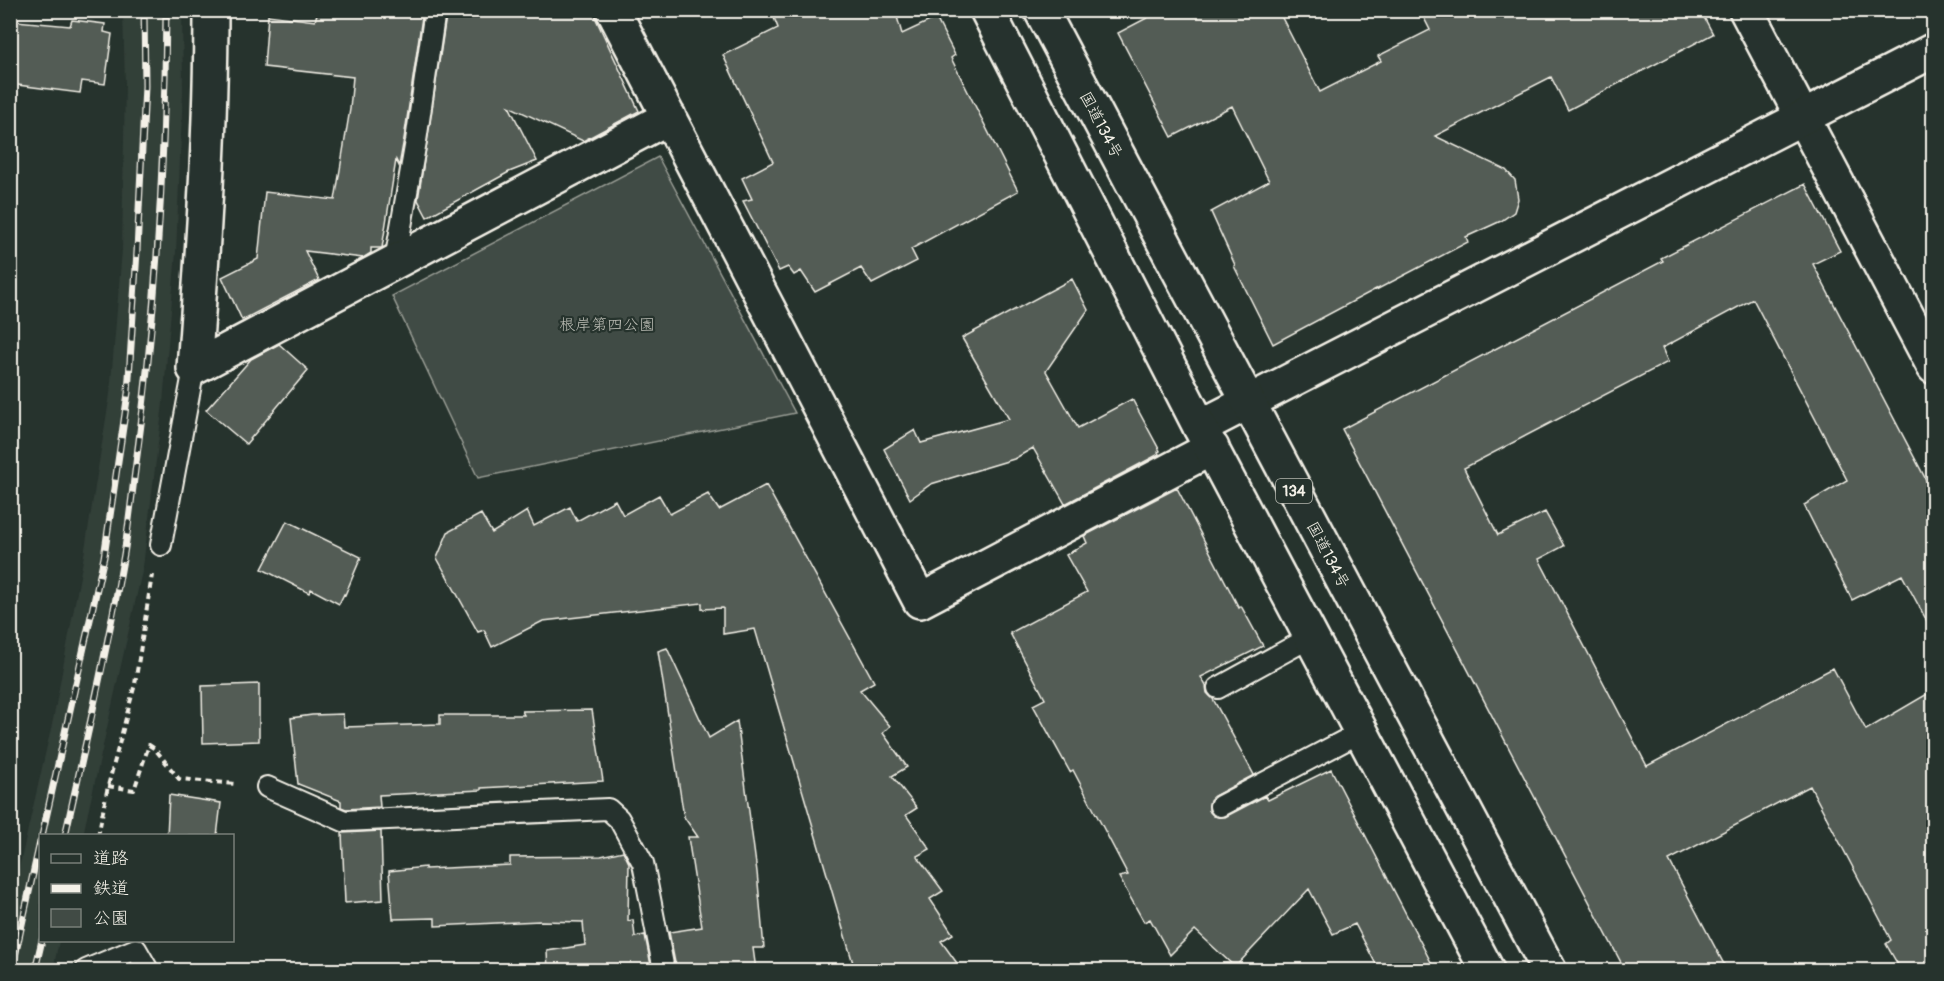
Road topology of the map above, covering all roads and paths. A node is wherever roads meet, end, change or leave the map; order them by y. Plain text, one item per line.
1 (211, 10) edge
2 (435, 10) edge
3 (614, 10) edge
4 (987, 10) edge
5 (1041, 10) edge
6 (1746, 10) edge
7 (1934, 50) edge
8 (669, 117) junction
9 (1802, 118) junction
10 (395, 261) junction
11 (1934, 367) edge
12 (194, 368) junction
13 (1247, 402) junction
14 (1206, 438) junction
15 (161, 545) joint
16 (1311, 636) junction
17 (1218, 688) dead end
18 (1361, 732) junction
19 (108, 786) junction
20 (267, 787) joint
21 (1220, 806) dead end
22 (98, 834) edge
23 (86, 970) edge
24 (148, 970) edge
25 (664, 970) edge
26 (1487, 970) edge
27 (1549, 970) edge

1 - 12 main road
2 - 10 lane
3 - 8 main road
4 - 14 main road
5 - 13 main road, 国道134号 / 134
6 - 9 main road
7 - 9 main road
8 - 10 main road
8 - 14 main road
9 - 11 main road
9 - 13 main road
10 - 12 main road
12 - 15 lane
13 - 14 main road
13 - 27 main road, 国道134号 / 134
14 - 16 main road
15 - 19 path
16 - 17 lane
16 - 18 main road
18 - 21 lane
18 - 26 main road
19 - 20 path
19 - 22 path
20 - 25 lane
23 - 24 lane

